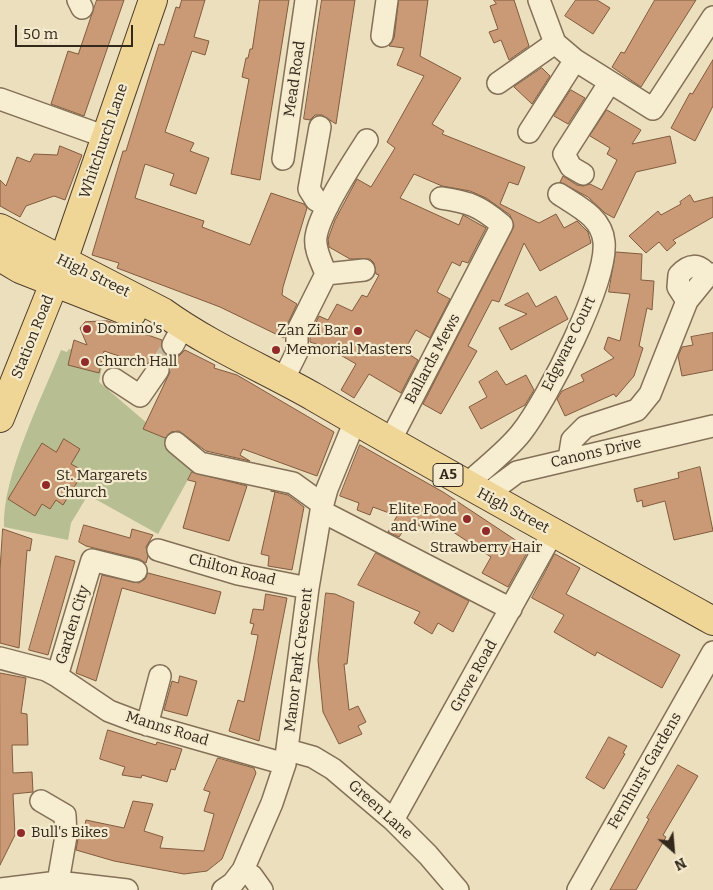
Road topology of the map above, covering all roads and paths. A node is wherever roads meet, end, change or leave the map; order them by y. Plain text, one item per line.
1 (153, 0) edge
2 (306, 0) edge
3 (387, 0) edge
4 (539, 0) edge
5 (713, 17) edge
6 (382, 36) dead end
7 (555, 43) junction
8 (575, 60) junction
9 (498, 82) dead end
10 (610, 82) junction
11 (0, 99) edge
12 (320, 127) dead end
13 (528, 133) dead end
14 (106, 137) junction
15 (366, 140) dead end
16 (283, 159) dead end
17 (583, 174) dead end
18 (559, 194) dead end
19 (441, 198) dead end
20 (328, 206) junction
21 (0, 228) edge
22 (0, 257) edge
23 (364, 270) dead end
24 (59, 272) junction
25 (326, 274) junction
26 (710, 275) edge
27 (158, 370) tunnel mouth
28 (114, 379) dead end
29 (283, 380) junction
30 (0, 418) edge
31 (355, 421) junction
32 (713, 426) edge
33 (390, 442) junction
34 (176, 443) dead end
35 (569, 459) junction
36 (476, 490) junction
37 (322, 507) junction
38 (553, 532) junction
39 (158, 550) dead end
40 (136, 572) dead end
41 (308, 588) junction
42 (512, 609) junction
43 (713, 621) edge
44 (713, 652) edge
45 (0, 658) edge
46 (57, 676) junction
47 (160, 676) dead end
48 (148, 725) junction
49 (286, 757) junction
50 (41, 801) dead end
51 (393, 820) junction
52 (243, 870) junction
53 (58, 882) junction
54 (96, 888) edge
55 (0, 889) edge
56 (127, 890) edge
57 (223, 890) edge
58 (262, 890) edge
59 (458, 890) edge
60 (578, 890) edge

1 - 14 main road, Whitchurch Lane
2 - 16 street, Mead Road
3 - 6 street
4 - 7 street
5 - 10 street
7 - 8 street
7 - 9 street
8 - 10 street
8 - 13 street
10 - 17 street
11 - 14 street
12 - 20 street
14 - 24 main road, Whitchurch Lane
15 - 20 street
18 - 36 street, Edgware Court
19 - 33 street, Ballards Mews
20 - 25 street
21 - 24 main road, High Street / A5
22 - 24 main road, High Street / A5
23 - 25 street
24 - 29 main road, High Street / A5
24 - 30 main road, Station Road
25 - 29 street
26 - 35 street
27 - 28 street
29 - 31 main road, High Street / A5
31 - 33 main road, High Street / A5
31 - 37 street, Manor Park Crescent
32 - 35 street, Canons Drive
33 - 36 main road, High Street / A5
34 - 37 street
35 - 36 street, Canons Drive
36 - 38 main road, High Street / A5
37 - 41 street, Manor Park Crescent
37 - 42 street
38 - 42 street, Grove Road
38 - 43 main road, High Street / A5
39 - 41 street, Chilton Road
40 - 46 street, Garden City
41 - 49 street, Manor Park Crescent
42 - 51 street, Grove Road
44 - 60 street, Fernhurst Gardens
45 - 46 street, Garden City
46 - 48 street, Manns Road
47 - 48 street
48 - 49 street, Manns Road
49 - 51 street, Green Lane
49 - 52 street, Manor Park Crescent
50 - 53 street
51 - 59 street, Green Lane
52 - 57 street, Manor Park Crescent
52 - 58 street
53 - 54 street
53 - 55 street
54 - 56 street

